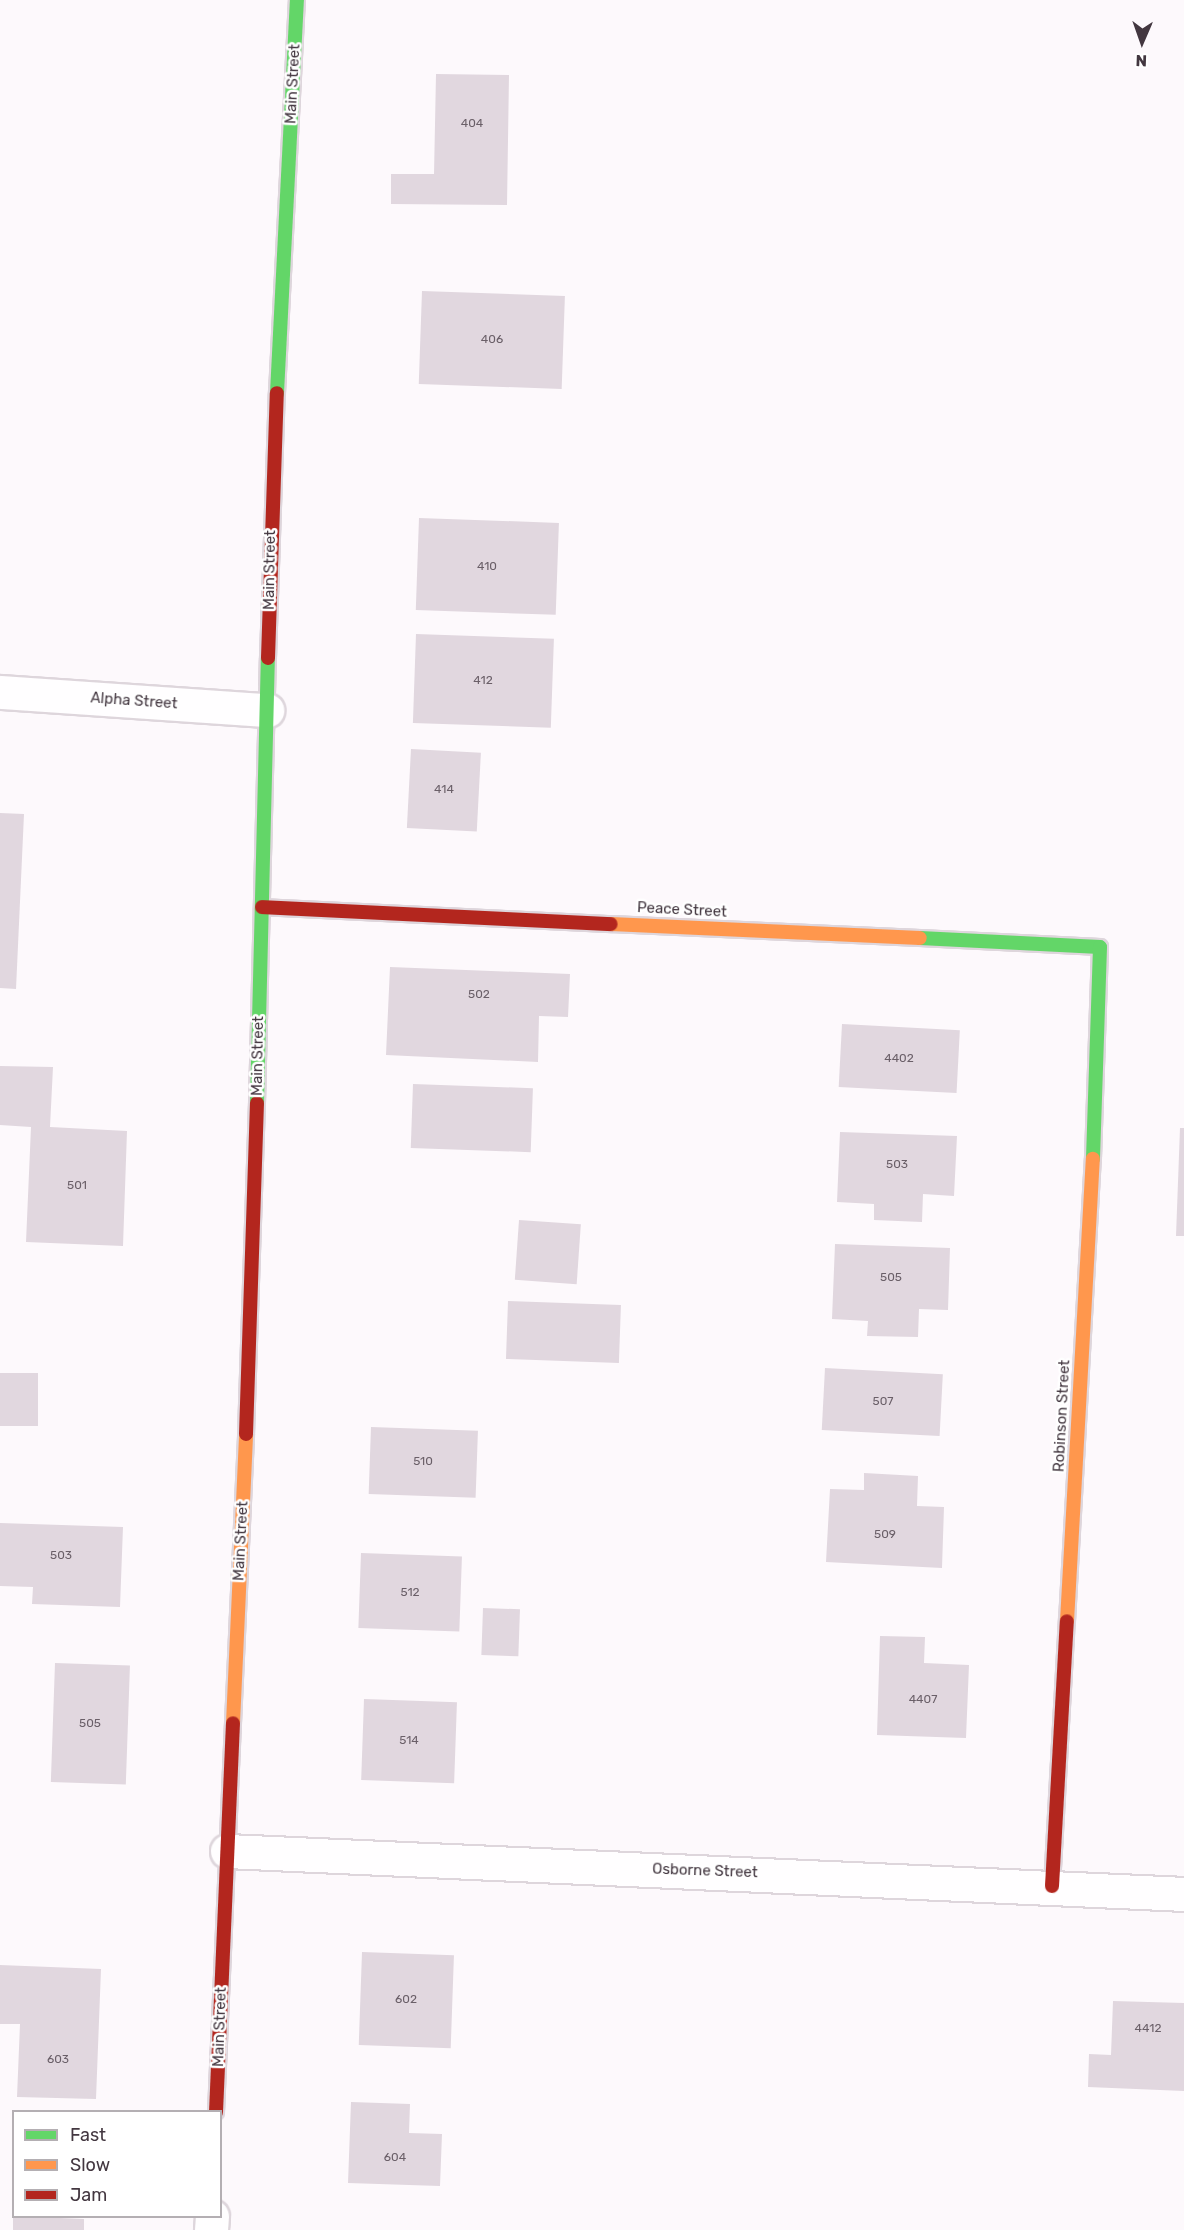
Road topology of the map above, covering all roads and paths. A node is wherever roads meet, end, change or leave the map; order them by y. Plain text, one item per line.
1 (297, 0) edge
2 (0, 692) edge
3 (267, 710) junction
4 (262, 907) junction
5 (1100, 947) joint
6 (227, 1851) junction
7 (1052, 1886) junction
8 (1184, 1894) edge
9 (216, 2110) edge

1 - 3 street, Main Street
2 - 3 street, Alpha Street
3 - 4 street, Main Street
4 - 5 street, Peace Street
4 - 6 street, Main Street
5 - 7 street, Robinson Street
6 - 7 street, Osborne Street
6 - 9 street, Main Street
7 - 8 street, Osborne Street

